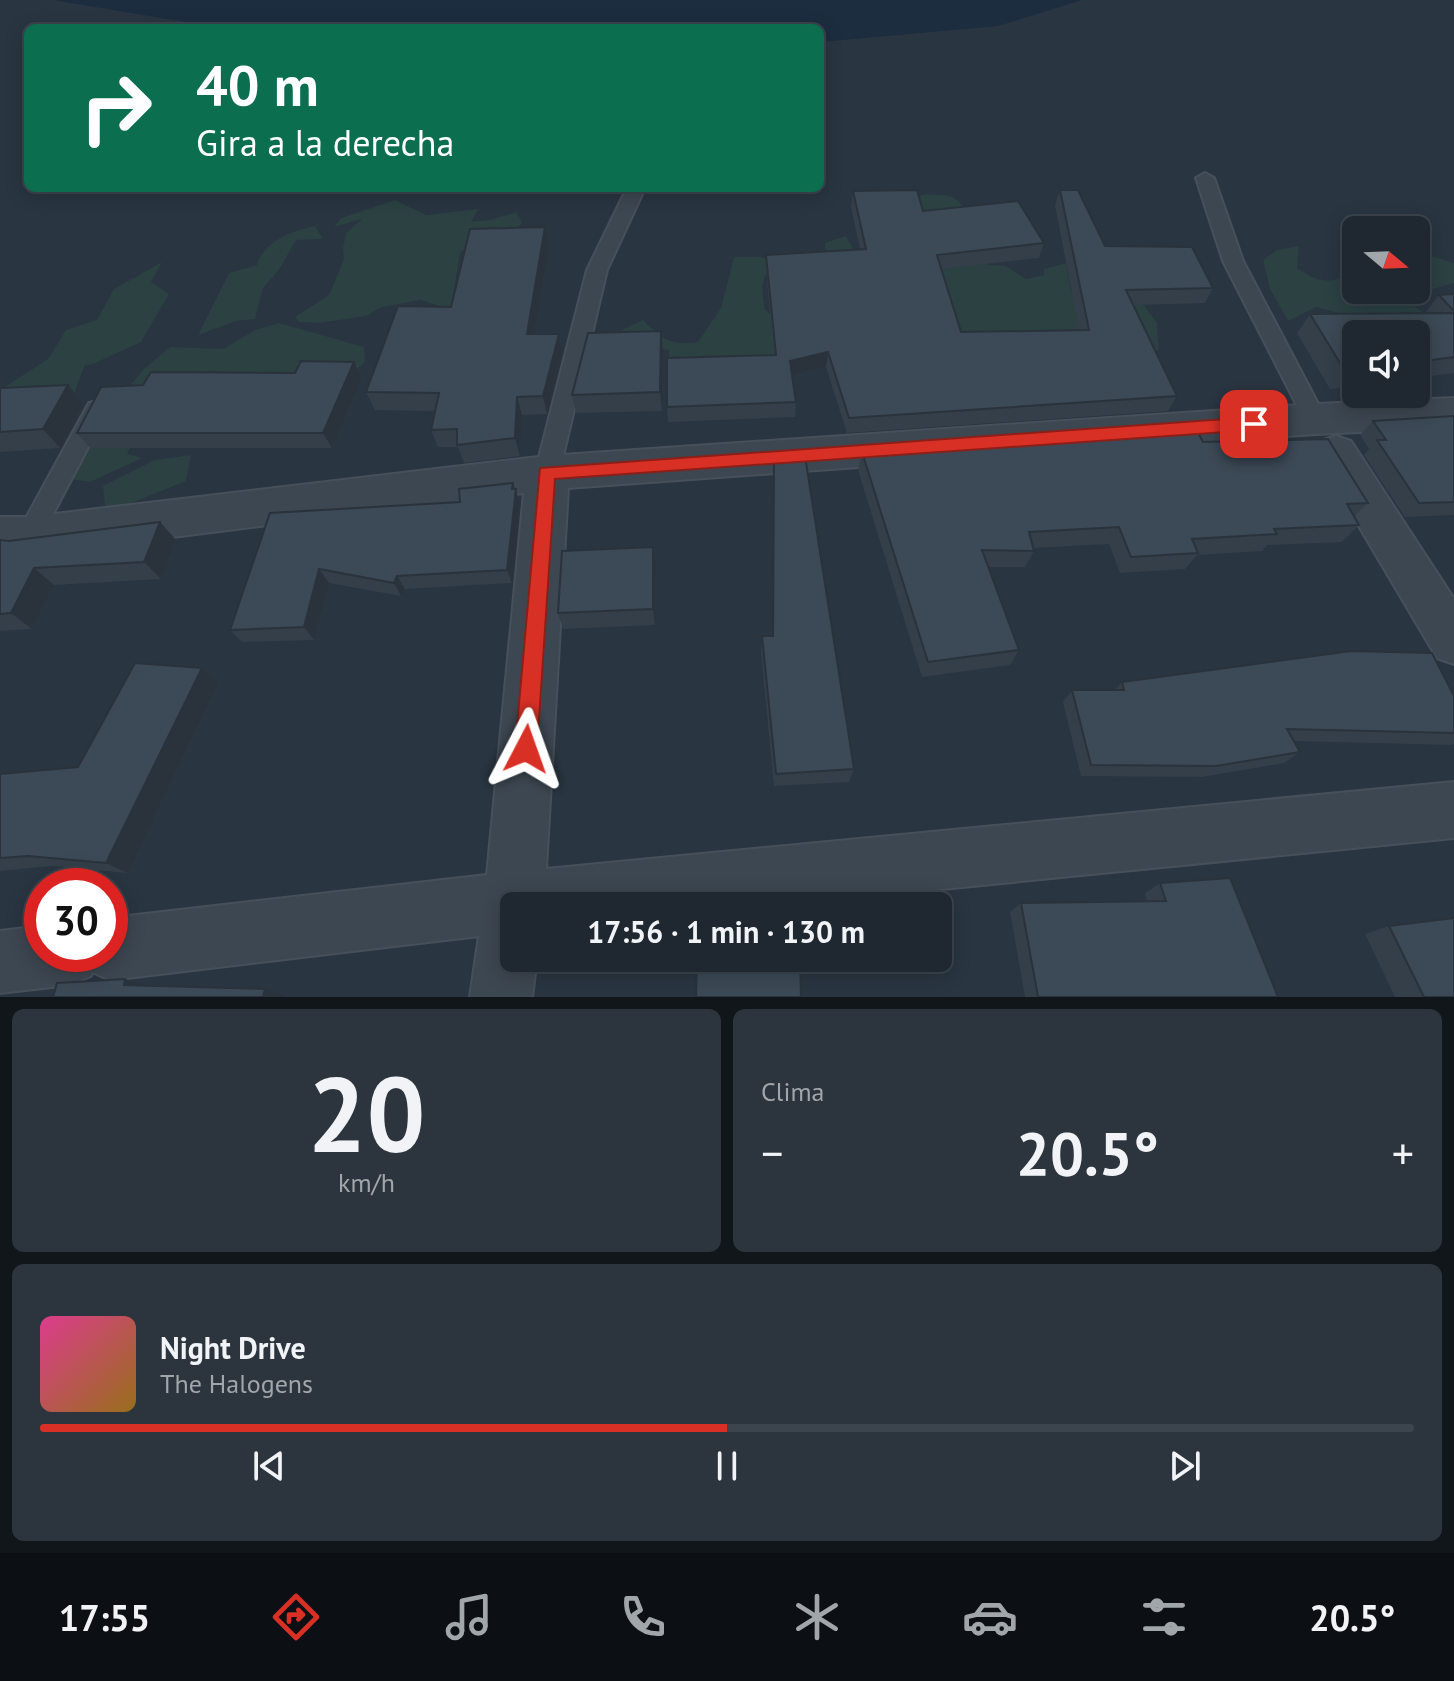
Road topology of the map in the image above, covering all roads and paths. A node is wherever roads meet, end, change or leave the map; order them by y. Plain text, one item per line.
1 (1205, 178) dead end
2 (634, 192) edge
3 (105, 392) edge
4 (1454, 413) edge
5 (1315, 419) junction
6 (547, 473) junction
7 (15, 536) edge
8 (1454, 642) edge
9 (1454, 810) edge
10 (515, 892) edge
11 (616, 892) edge
12 (500, 904) edge
13 (128, 947) edge
14 (24, 959) edge
15 (0, 962) edge
16 (504, 972) edge
17 (501, 997) edge

1 - 5 lane
2 - 6 lane
3 - 7 lane
4 - 5 street
5 - 6 street
5 - 8 street
6 - 7 street
6 - 10 street
9 - 11 street
12 - 13 street
14 - 15 street
16 - 17 street

